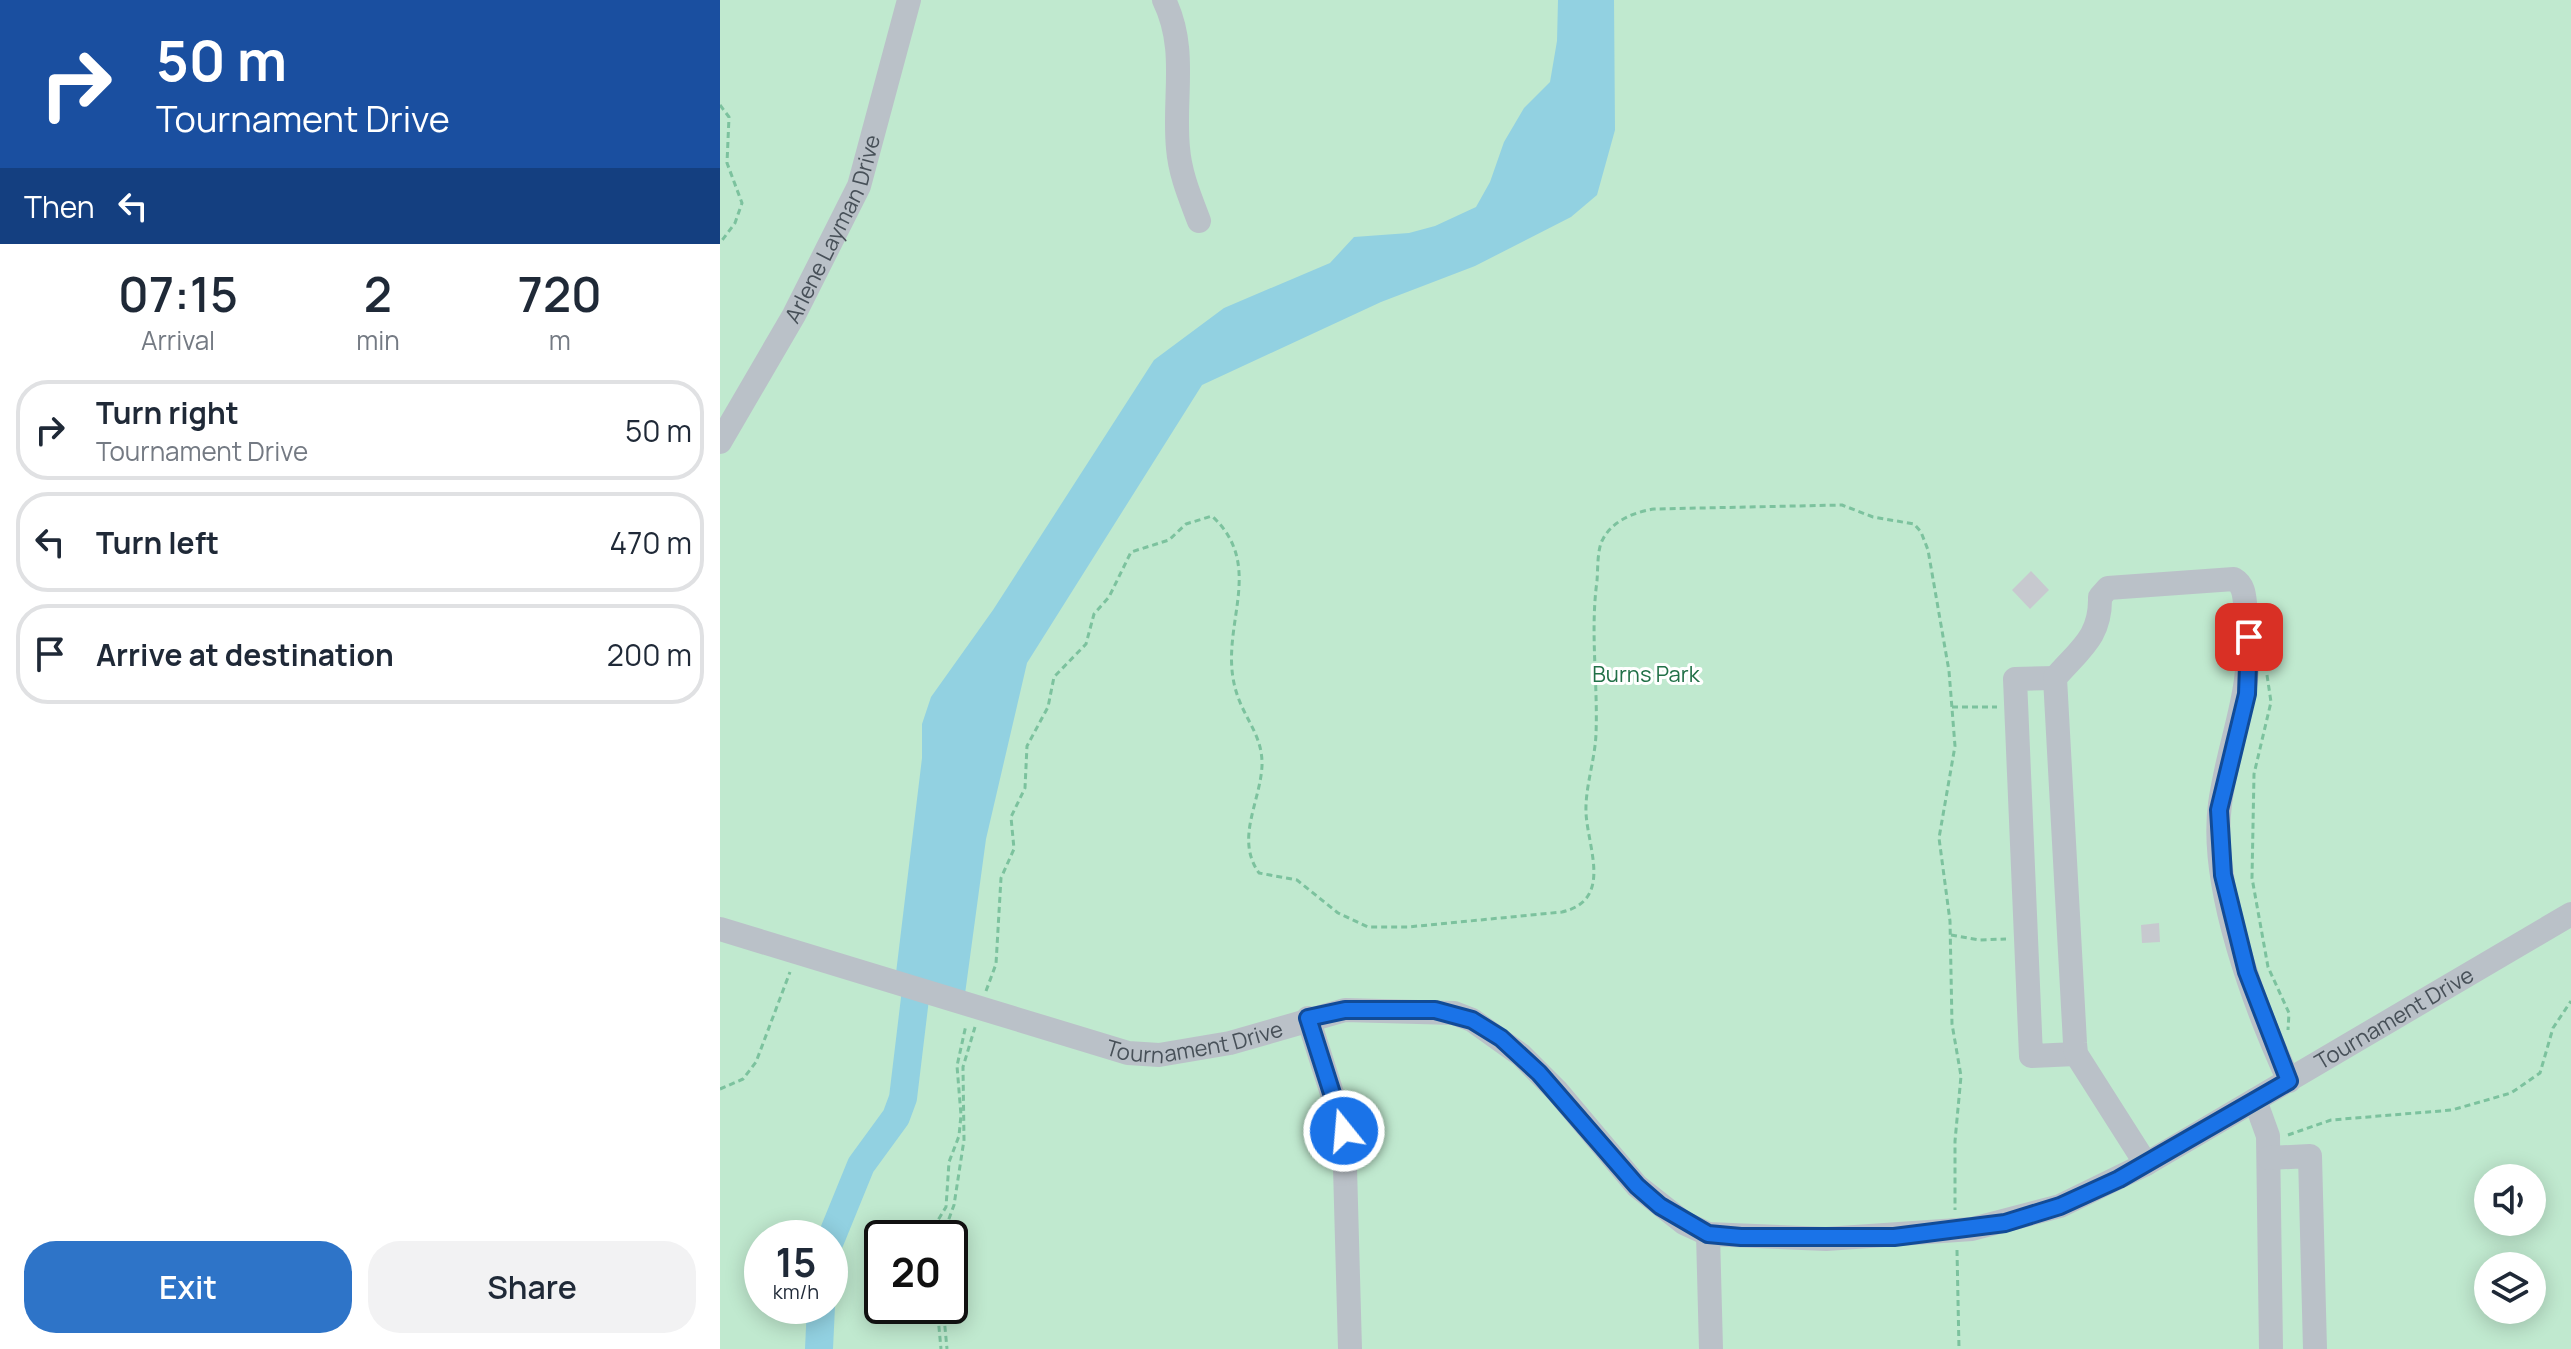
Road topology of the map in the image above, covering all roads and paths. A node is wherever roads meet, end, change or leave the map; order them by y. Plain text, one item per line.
1 (909, 0) edge
2 (1164, 0) edge
3 (720, 105) edge
4 (1199, 221) dead end
5 (720, 243) edge
6 (720, 442) edge
7 (2267, 671) dead end
8 (2055, 678) junction
9 (1952, 707) junction
10 (2016, 707) junction
11 (2571, 914) edge
12 (720, 929) edge
13 (1951, 935) junction
14 (2026, 938) junction
15 (795, 953) junction
16 (2571, 1001) edge
17 (972, 1008) junction
18 (1308, 1018) junction
19 (2076, 1054) junction
20 (2278, 1056) junction
21 (2289, 1081) junction
22 (720, 1089) edge
23 (2255, 1100) junction
24 (2268, 1147) junction
25 (2146, 1164) junction
26 (938, 1220) edge
27 (949, 1220) edge
28 (1956, 1230) junction
29 (1708, 1234) junction
30 (940, 1324) edge
31 (943, 1324) edge
32 (944, 1349) edge
33 (1350, 1349) edge
34 (1711, 1349) edge
35 (1959, 1349) edge
36 (2271, 1349) edge
37 (2315, 1349) edge

1 - 6 street, Arlene Layman Drive
2 - 4 street
3 - 5 path
7 - 20 path
8 - 10 street
8 - 19 street
8 - 20 street
9 - 10 path
9 - 13 path
9 - 17 path
10 - 14 street
11 - 21 street, Tournament Drive
12 - 15 street, Tournament Drive
13 - 14 path
13 - 28 path
14 - 19 street
15 - 17 street, Tournament Drive
15 - 22 path
16 - 24 path
17 - 18 street, Tournament Drive
17 - 26 path
17 - 27 path
18 - 29 street, Tournament Drive
18 - 33 street
19 - 25 street
20 - 21 street
21 - 23 street, Tournament Drive
23 - 24 street
23 - 25 street, Tournament Drive
24 - 36 street
24 - 37 street
25 - 28 street, Tournament Drive
28 - 29 street, Tournament Drive
28 - 35 path
29 - 34 street
30 - 32 path
31 - 32 path

